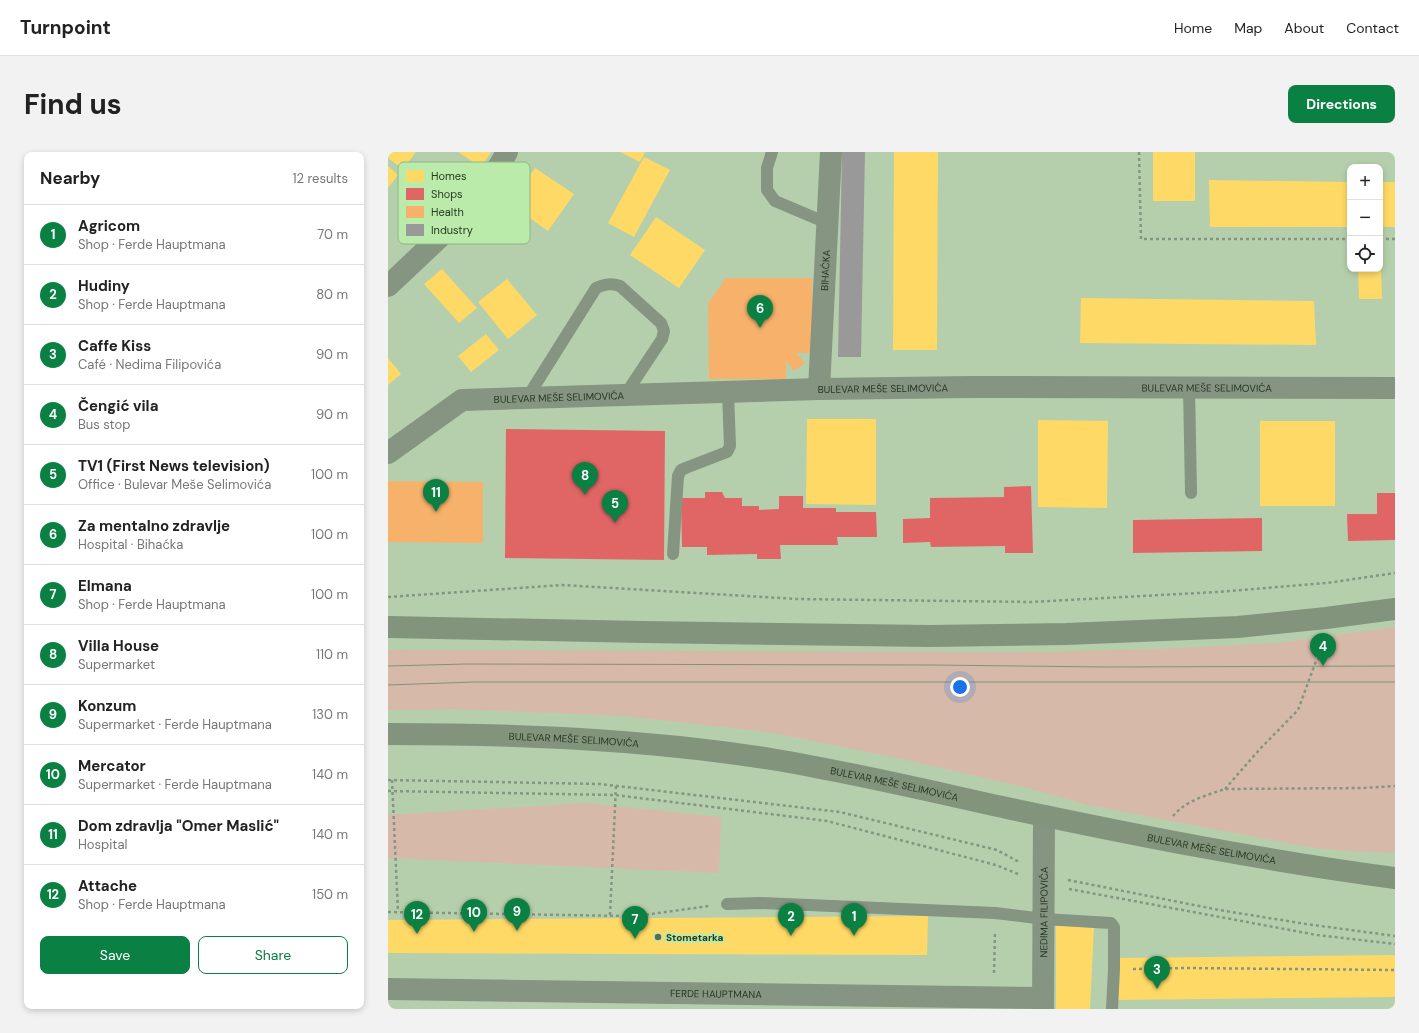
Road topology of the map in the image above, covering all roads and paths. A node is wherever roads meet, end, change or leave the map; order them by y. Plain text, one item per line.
1 (506, 152) edge
2 (772, 152) edge
3 (831, 152) edge
4 (1139, 152) edge
5 (501, 162) edge
6 (827, 223) junction
7 (1347, 239) edge
8 (1383, 239) edge
9 (1395, 239) edge
10 (433, 244) edge
11 (388, 286) edge
12 (1189, 387) junction
13 (1395, 388) edge
14 (819, 389) junction
15 (728, 392) junction
16 (625, 394) junction
17 (527, 398) junction
18 (388, 453) edge
19 (1191, 493) dead end
20 (673, 554) dead end
21 (1395, 573) edge
22 (388, 597) edge
23 (1395, 609) edge
24 (388, 627) edge
25 (1325, 652) dead end
26 (388, 734) edge
27 (388, 780) edge
28 (392, 780) junction
29 (616, 786) junction
30 (1395, 786) edge
31 (1225, 789) junction
32 (388, 790) edge
33 (392, 790) junction
34 (615, 795) junction
35 (1044, 816) junction
36 (1158, 839) junction
37 (1395, 878) edge
38 (1043, 880) junction
39 (727, 904) joint
40 (388, 912) edge
41 (398, 912) junction
42 (995, 913) junction
43 (610, 915) junction
44 (1044, 919) junction
45 (1395, 936) edge
46 (1395, 944) edge
47 (1114, 969) junction
48 (1395, 970) edge
49 (388, 989) edge
50 (994, 997) junction
51 (1043, 1003) edge
52 (1112, 1009) edge

1 - 5 street
2 - 6 lane
3 - 6 street, BIHAĆKA
4 - 7 path
6 - 14 street, BIHAĆKA
8 - 9 path
10 - 11 street
12 - 13 street, BULEVAR MEŠE SELIMOVIĆA
12 - 14 street, BULEVAR MEŠE SELIMOVIĆA
12 - 19 lane
14 - 15 street, BULEVAR MEŠE SELIMOVIĆA
15 - 16 street, BULEVAR MEŠE SELIMOVIĆA
15 - 20 lane
16 - 17 street, BULEVAR MEŠE SELIMOVIĆA
16 - 17 lane
17 - 18 street, BULEVAR MEŠE SELIMOVIĆA
21 - 22 path
23 - 24 main road
25 - 31 path
26 - 35 main road, BULEVAR MEŠE SELIMOVIĆA
27 - 28 path
28 - 29 path
28 - 33 path
29 - 34 path
29 - 38 path
30 - 31 path
31 - 36 path
32 - 33 path
33 - 34 path
33 - 41 path
34 - 38 path
34 - 43 path
35 - 36 main road, BULEVAR MEŠE SELIMOVIĆA
35 - 38 street, NEDIMA FILIPOVIĆA
36 - 37 main road, BULEVAR MEŠE SELIMOVIĆA
38 - 44 street, NEDIMA FILIPOVIĆA
38 - 45 path
38 - 46 path
39 - 42 lane
39 - 43 path
40 - 41 path
41 - 43 path
42 - 44 lane
42 - 50 path
44 - 47 lane
44 - 51 street, NEDIMA FILIPOVIĆA
47 - 48 path
47 - 52 lane
49 - 50 street, FERDE HAUPTMANA
50 - 51 street, FERDE HAUPTMANA

